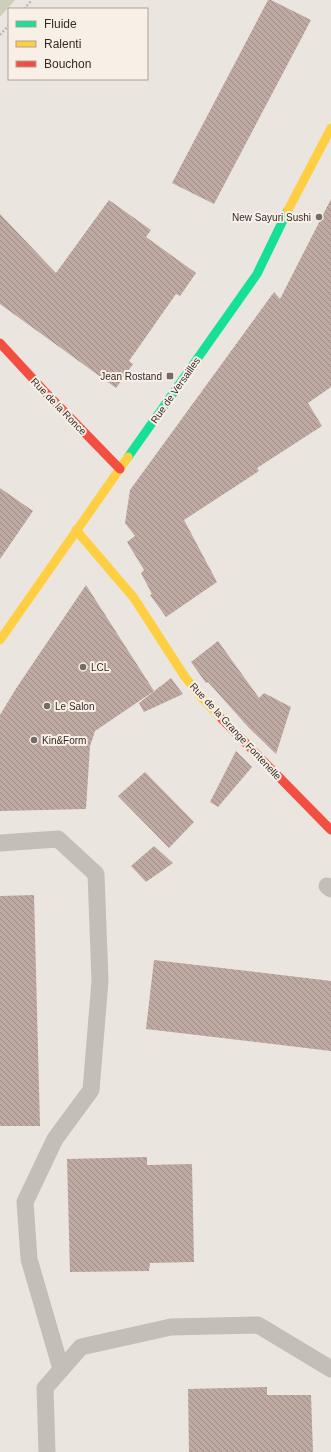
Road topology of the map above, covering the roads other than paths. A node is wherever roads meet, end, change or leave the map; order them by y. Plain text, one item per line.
1 (331, 128) edge
2 (0, 343) edge
3 (120, 469) junction
4 (76, 530) junction
5 (0, 640) edge
6 (331, 830) edge
7 (0, 843) edge
8 (61, 1369) junction
9 (331, 1369) edge
10 (47, 1452) edge

1 - 3 main road, Rue de Versailles
2 - 3 main road, Rue de la Ronce
3 - 4 main road, Rue de Versailles
4 - 5 main road, Rue de Versailles
4 - 6 main road, Rue de la Grange Fontenelle
7 - 8 lane
8 - 9 lane
8 - 10 lane

